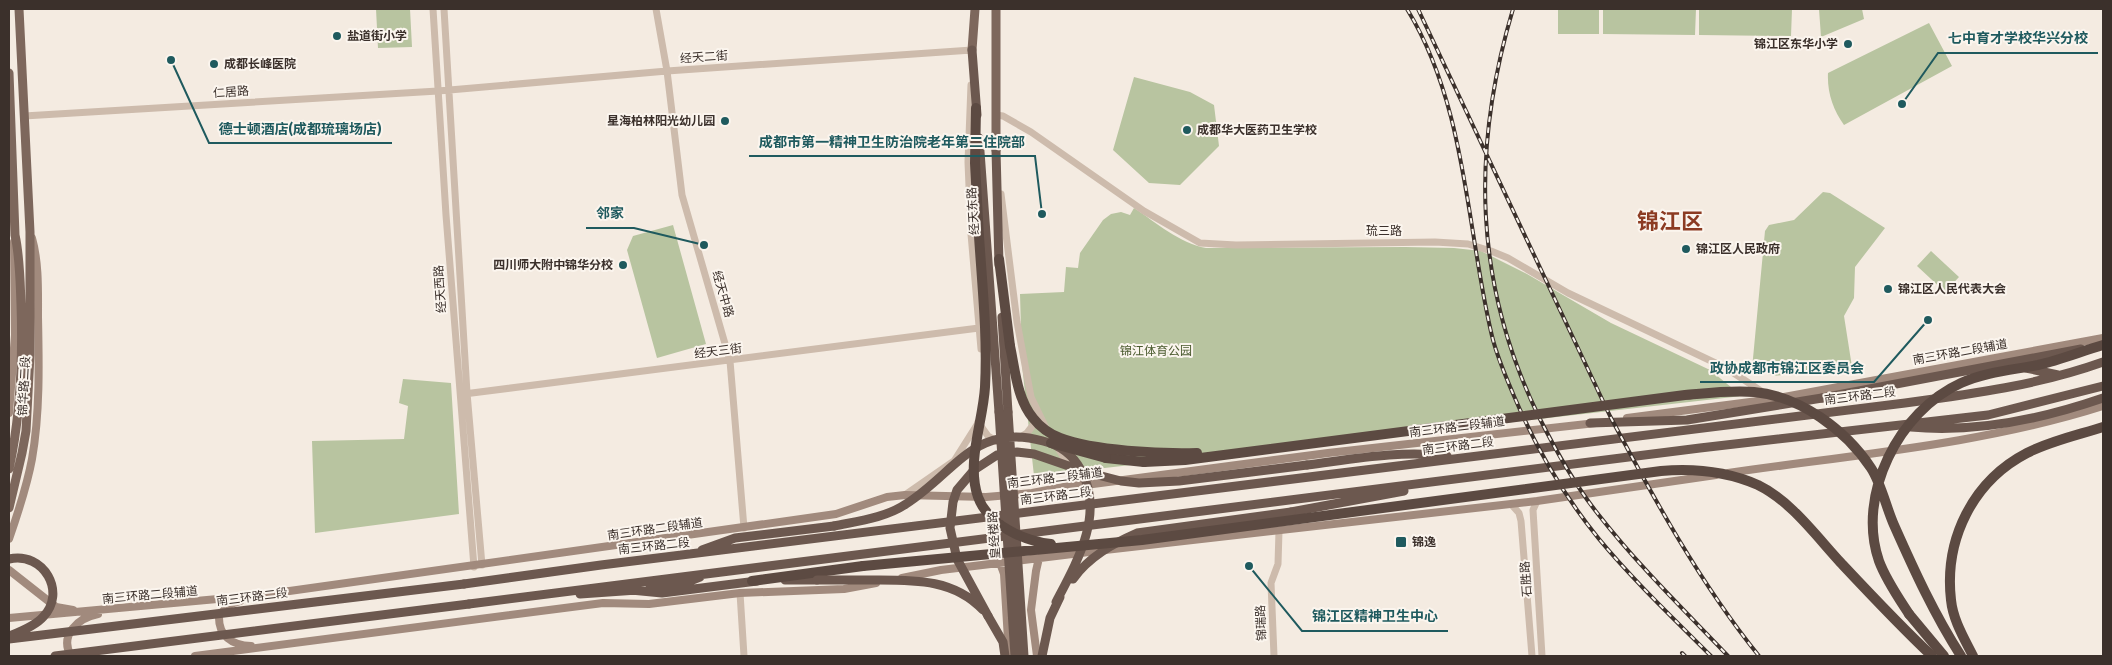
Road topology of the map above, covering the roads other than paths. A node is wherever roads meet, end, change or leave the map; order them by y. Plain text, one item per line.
1 (19, 9) edge
2 (433, 9) edge
3 (444, 9) edge
4 (656, 9) edge
5 (975, 9) edge
6 (996, 9) edge
7 (972, 50) junction
8 (667, 71) junction
9 (9, 73) edge
10 (450, 90) junction
11 (438, 92) junction
12 (976, 108) junction
13 (996, 115) junction
14 (24, 116) junction
15 (996, 150) junction
16 (30, 232) junction
17 (15, 235) junction
18 (999, 259) junction
19 (979, 328) junction
20 (2103, 339) edge
21 (2103, 345) edge
22 (730, 361) junction
23 (2103, 362) edge
24 (2008, 364) junction
25 (1908, 373) junction
26 (2060, 376) junction
27 (2103, 386) edge
28 (467, 393) junction
29 (459, 394) junction
30 (24, 397) junction
31 (2103, 398) edge
32 (1772, 399) junction
33 (2103, 406) edge
34 (1003, 412) junction
35 (9, 413) edge
36 (1039, 416) junction
37 (978, 422) junction
38 (1590, 423) junction
39 (1893, 425) junction
40 (2103, 428) edge
41 (1051, 443) junction
42 (1250, 452) junction
43 (1462, 458) junction
44 (9, 469) edge
45 (1465, 478) junction
46 (1080, 484) junction
47 (905, 495) junction
48 (1537, 501) junction
49 (1510, 504) junction
50 (9, 508) edge
51 (744, 528) junction
52 (1279, 531) junction
53 (9, 539) edge
54 (1073, 546) junction
55 (687, 555) junction
56 (1039, 558) junction
57 (9, 559) edge
58 (1000, 563) junction
59 (482, 565) junction
60 (474, 566) junction
61 (9, 570) edge
62 (711, 573) junction
63 (820, 575) junction
64 (752, 581) joint
65 (631, 590) junction
66 (545, 593) junction
67 (740, 593) junction
68 (261, 595) junction
69 (1056, 602) junction
70 (134, 607) junction
71 (105, 610) junction
72 (988, 616) junction
73 (9, 618) edge
74 (9, 638) edge
75 (283, 646) junction
76 (54, 656) edge
77 (71, 656) edge
78 (195, 656) edge
79 (744, 656) edge
80 (1005, 656) edge
81 (1009, 656) edge
82 (1015, 656) edge
83 (1024, 656) edge
84 (1037, 656) edge
85 (1042, 656) edge
86 (1274, 656) edge
87 (1532, 656) edge
88 (1542, 656) edge
89 (1932, 656) edge
90 (1944, 656) edge
91 (1961, 656) edge
92 (1973, 656) edge

1 - 14 main road, 锦华路二段
2 - 11 street, 经天西路
3 - 10 street, 经天西路
4 - 8 street, 经天中路
5 - 7 main road, 经天东路
6 - 13 main road, 经天东路
7 - 8 street, 经天二街
7 - 12 highway, 经天东路
7 - 19 street
8 - 10 street, 经天二街
8 - 22 street, 经天中路
9 - 17 main road, 锦华路二段
10 - 11 street, 经天二街
10 - 28 street, 经天西路
11 - 14 street, 仁居路
11 - 29 street, 经天西路
12 - 34 highway, 经天东路
12 - 54 highway, bridge
13 - 15 main road, 经天东路
13 - 32 street, 琉三路
14 - 16 main road, 锦华路二段
15 - 18 highway, 经天东路
15 - 36 street
16 - 30 main road, 锦华路二段
16 - 53 main road, 锦华路二段
17 - 30 main road, 锦华路二段
17 - 35 main road, 锦华路二段
18 - 34 highway, 经天东路
18 - 42 highway, bridge
19 - 22 street, 经天三街
19 - 37 street
20 - 24 street
20 - 25 main road, 南三环路二段辅道
21 - 38 highway, bridge
21 - 90 highway, bridge
22 - 28 street, 经天三街
22 - 51 street, 经天中路
23 - 26 highway, 南三环路二段
24 - 25 street
24 - 26 highway
25 - 32 main road, 南三环路二段辅道
26 - 43 highway, 南三环路二段
27 - 39 highway
28 - 29 street, 经天三街
28 - 59 street, 经天西路
29 - 60 street, 经天西路
30 - 44 main road
30 - 50 main road
31 - 39 highway
32 - 38 main road, 南三环路二段辅道
33 - 48 main road
34 - 82 highway, 皇经楼路, bridge
34 - 83 highway, 皇经楼路, bridge
36 - 37 street
36 - 46 street
37 - 47 street
38 - 46 main road, 南三环路二段辅道
39 - 45 highway
40 - 92 highway, bridge
41 - 42 highway, bridge
41 - 55 highway, bridge
41 - 69 highway, bridge
42 - 91 highway, bridge
43 - 55 highway, 南三环路二段
43 - 72 highway, bridge
45 - 62 highway
45 - 69 highway, bridge
46 - 47 main road, 南三环路二段辅道
47 - 51 main road, 南三环路二段辅道
48 - 49 main road
48 - 88 street, 石胜路
49 - 52 main road
49 - 87 street
51 - 59 main road, 南三环路二段辅道
52 - 56 main road
52 - 86 street, 锦瑞路
54 - 63 highway, bridge
54 - 89 highway, bridge
55 - 74 highway, 南三环路二段, bridge
56 - 58 main road
56 - 84 main road
57 - 74 highway, bridge
58 - 67 main road
58 - 81 main road
59 - 60 main road, 南三环路二段辅道
60 - 68 main road, 南三环路二段辅道
61 - 71 main road
62 - 65 highway
62 - 66 highway
63 - 64 highway
63 - 72 highway, bridge
64 - 65 highway
65 - 66 highway
66 - 76 highway, bridge
67 - 75 main road
67 - 79 street
68 - 70 main road, 南三环路二段辅道
68 - 75 main road
69 - 85 highway, bridge
70 - 71 main road, 南三环路二段辅道
70 - 77 main road
71 - 73 main road, 南三环路二段辅道
72 - 80 highway
75 - 78 main road

